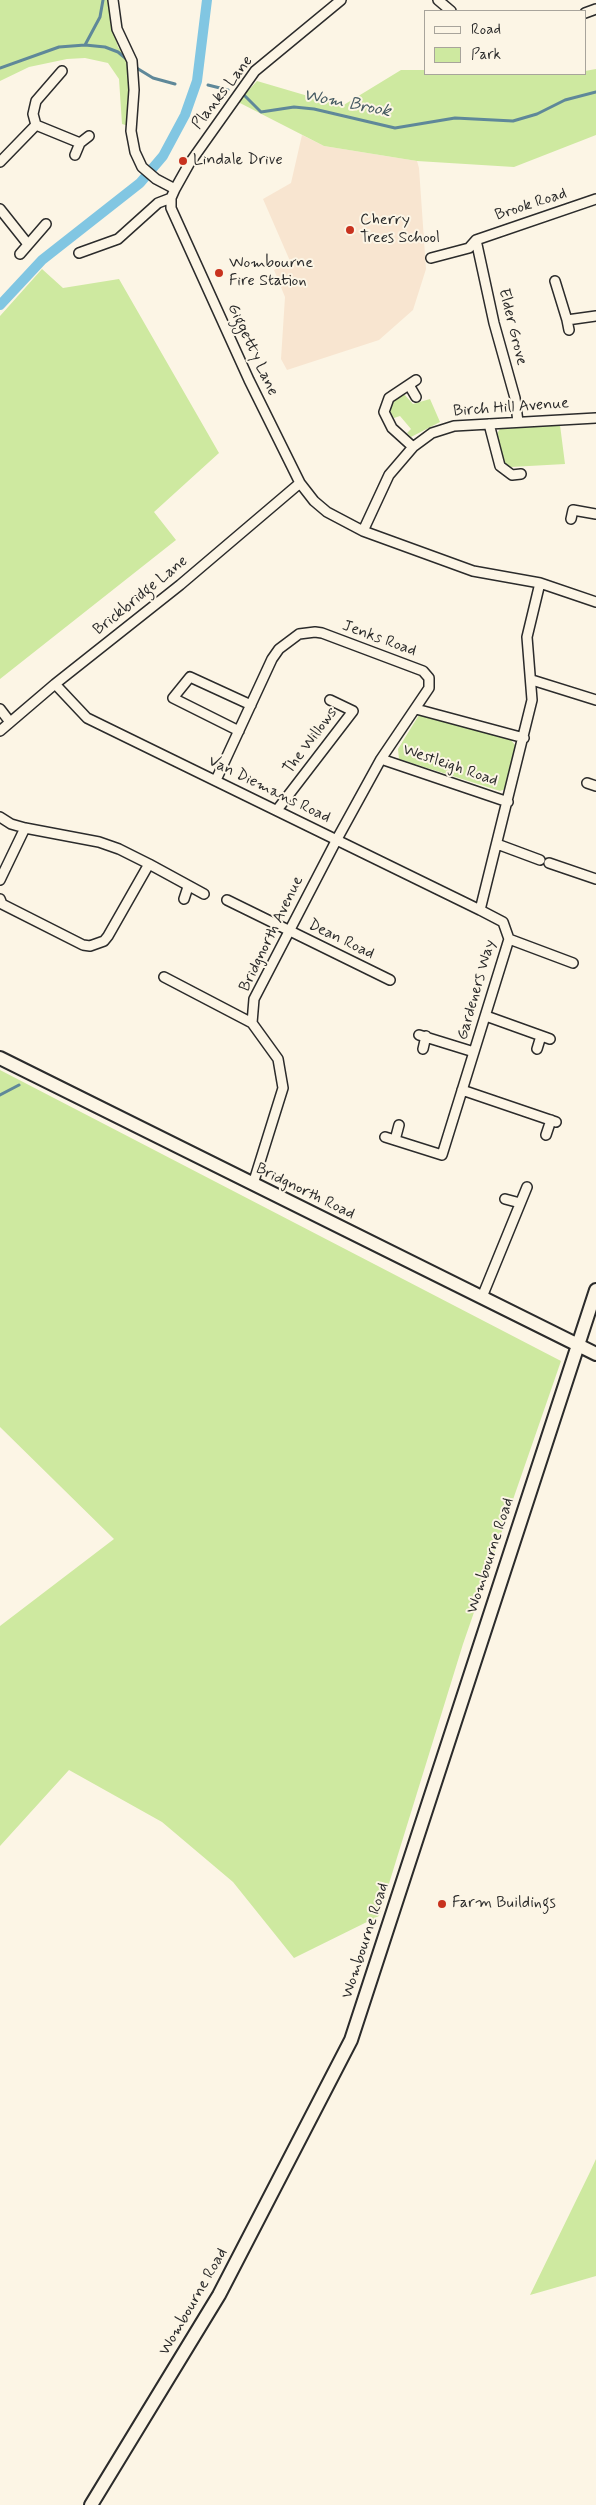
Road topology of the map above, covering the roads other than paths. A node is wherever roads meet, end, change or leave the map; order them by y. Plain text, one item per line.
1 (113, 0) edge
2 (438, 0) edge
3 (337, 1) edge
4 (450, 10) edge
5 (62, 71) dead end
6 (36, 125) junction
7 (89, 136) dead end
8 (80, 143) junction
9 (76, 155) dead end
10 (0, 162) edge
11 (175, 188) junction
12 (171, 198) junction
13 (596, 199) edge
14 (0, 209) edge
15 (46, 224) dead end
16 (476, 240) junction
17 (27, 244) junction
18 (79, 253) dead end
19 (20, 254) dead end
20 (431, 258) dead end
21 (556, 281) dead end
22 (596, 316) edge
23 (567, 320) junction
24 (569, 330) dead end
25 (416, 397) dead end
26 (596, 418) edge
27 (518, 422) junction
28 (489, 424) junction
29 (413, 448) junction
30 (521, 474) dead end
31 (300, 483) junction
32 (596, 514) edge
33 (571, 519) dead end
34 (363, 531) junction
35 (540, 582) junction
36 (596, 602) edge
37 (532, 680) junction
38 (55, 684) junction
39 (330, 700) dead end
40 (596, 700) edge
41 (251, 705) junction
42 (0, 709) edge
43 (416, 709) junction
44 (10, 722) junction
45 (0, 731) edge
46 (239, 731) junction
47 (524, 738) junction
48 (382, 759) junction
49 (216, 780) junction
50 (508, 802) junction
51 (277, 810) junction
52 (0, 818) edge
53 (25, 828) junction
54 (337, 839) junction
55 (497, 844) junction
56 (540, 860) dead end
57 (549, 863) dead end
58 (149, 864) junction
59 (0, 880) edge
60 (596, 880) edge
61 (188, 887) junction
62 (204, 894) dead end
63 (184, 898) dead end
64 (0, 900) edge
65 (227, 900) dead end
66 (480, 910) junction
67 (289, 931) junction
68 (509, 939) junction
69 (573, 963) dead end
70 (164, 977) dead end
71 (390, 980) dead end
72 (486, 1016) junction
73 (252, 1023) junction
74 (541, 1036) junction
75 (550, 1039) dead end
76 (423, 1049) dead end
77 (537, 1049) dead end
78 (474, 1052) junction
79 (0, 1058) edge
80 (462, 1090) junction
81 (399, 1125) dead end
82 (546, 1135) dead end
83 (385, 1137) dead end
84 (395, 1140) junction
85 (253, 1184) junction
86 (527, 1187) dead end
87 (506, 1198) dead end
88 (520, 1203) junction
89 (596, 1290) edge
90 (482, 1297) junction
91 (577, 1345) junction
92 (596, 1354) edge
93 (91, 2505) edge

1 - 11 street
2 - 4 street
3 - 11 street, Planks Lane
5 - 6 street
6 - 8 street
6 - 10 street
7 - 8 street
8 - 9 street
11 - 12 street
12 - 18 street
12 - 31 street, Giggetty Lane
13 - 16 street, Brook Road
14 - 17 street
15 - 17 street
16 - 20 street, Brook Road
16 - 27 street, Elder Grove
17 - 19 street
21 - 23 street
22 - 23 street
23 - 24 street
25 - 29 street
26 - 27 street, Birch Hill Avenue
27 - 28 street, Birch Hill Avenue
28 - 29 street, Birch Hill Avenue
28 - 30 street
29 - 34 street, Birch Hill Avenue
31 - 34 street, Giggetty Lane
31 - 38 street, Brickbridge Lane
32 - 33 street
34 - 35 street, Giggetty Lane
35 - 36 street, Giggetty Lane
35 - 37 street
37 - 40 street
37 - 47 street
38 - 44 street, Brickbridge Lane
38 - 49 street, Van Diemans Road
39 - 51 street, The Willows
41 - 43 street, Jenks Road
41 - 46 street, Jenks Road
41 - 46 street
42 - 44 street
43 - 47 street
43 - 48 street, Jenks Road
44 - 45 street, Brickbridge Lane
46 - 49 street, Jenks Road
47 - 50 street
48 - 50 street, Westleigh Road
48 - 54 street, Jenks Road
49 - 51 street, Van Diemans Road
50 - 55 street
51 - 54 street, Van Diemans Road
52 - 53 street
53 - 58 street
53 - 59 street
54 - 66 street, Van Diemans Road
54 - 67 street, Bridgnorth Avenue
55 - 56 street
55 - 66 street
57 - 60 street
58 - 61 street
58 - 64 street
61 - 62 street
61 - 63 street
65 - 67 street, Dean Road
66 - 68 street, Gardeners Way
67 - 71 street, Dean Road
67 - 73 street, Bridgnorth Avenue
68 - 69 street
68 - 72 street, Gardeners Way
70 - 73 street
72 - 74 street
72 - 78 street, Gardeners Way
73 - 85 street
74 - 75 street
74 - 77 street
76 - 78 street
78 - 80 street, Gardeners Way
79 - 85 street, Bridgnorth Road
80 - 82 street
80 - 84 street, Gardeners Way
81 - 84 street
83 - 84 street
85 - 90 street, Bridgnorth Road
86 - 88 street
87 - 88 street
88 - 90 street
89 - 91 street, Wombourne Road
90 - 91 street, Bridgnorth Road
91 - 92 street, Bridgnorth Road
91 - 93 street, Wombourne Road

